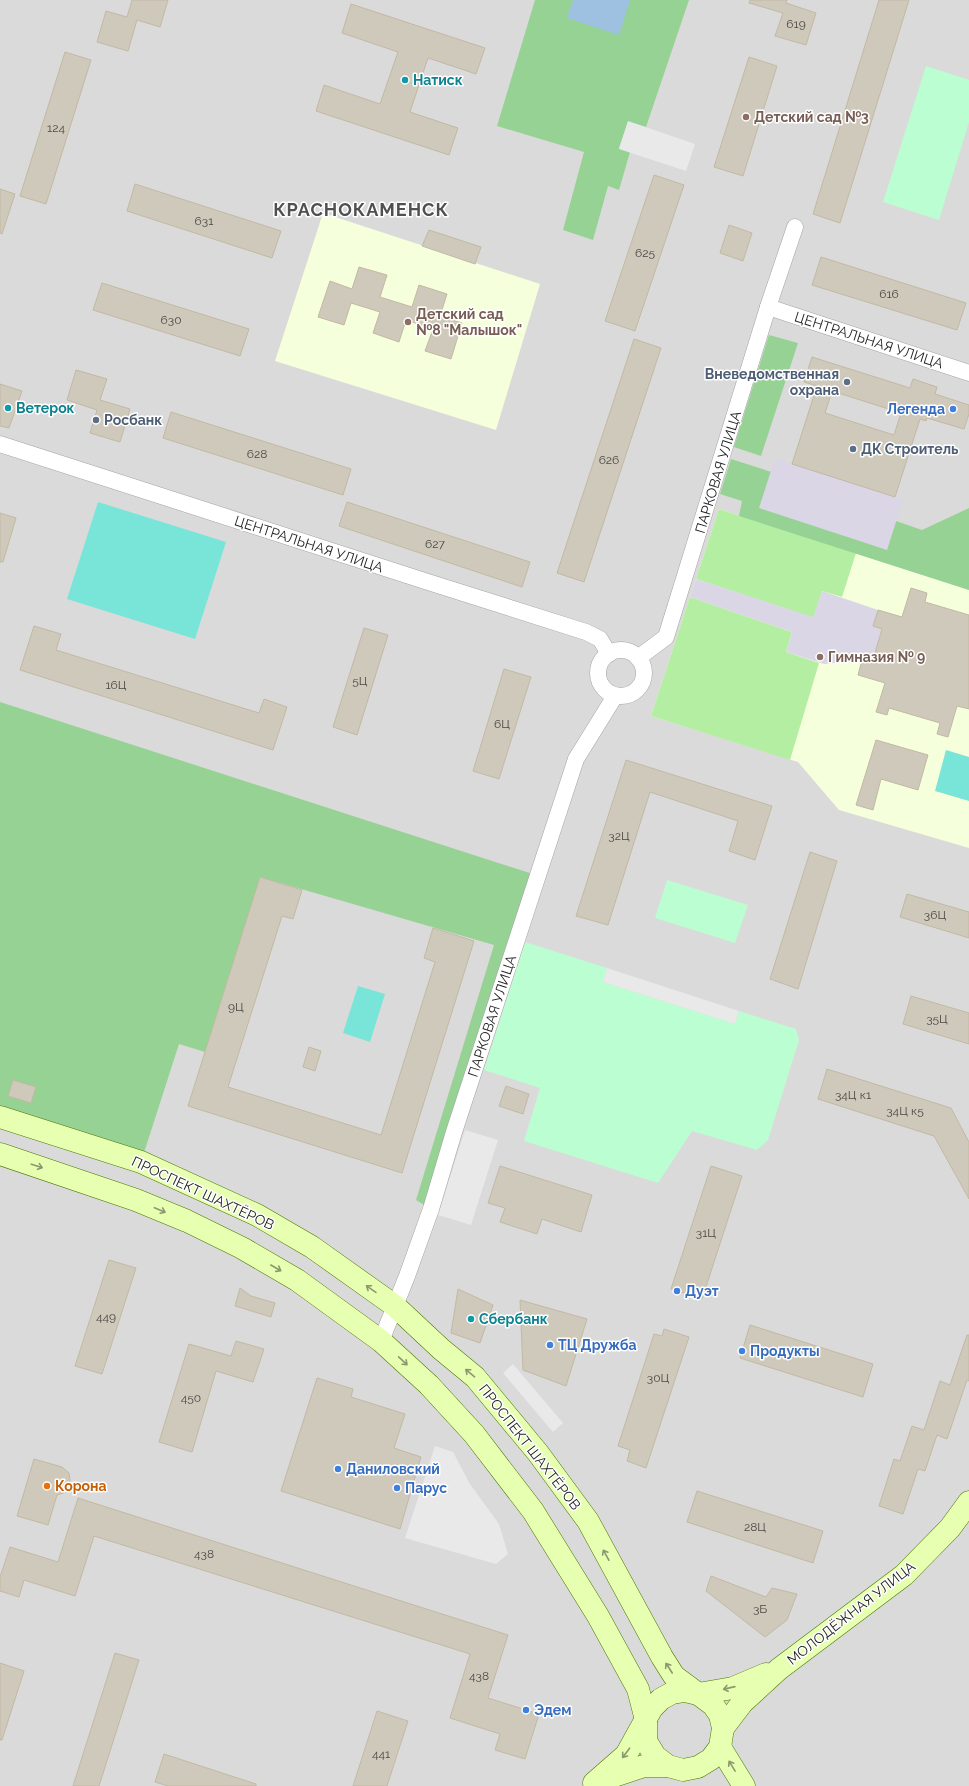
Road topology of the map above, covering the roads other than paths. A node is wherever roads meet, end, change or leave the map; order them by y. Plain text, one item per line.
1 (795, 227) dead end
2 (768, 307) junction
3 (969, 373) edge
4 (0, 444) edge
5 (609, 654) junction
6 (638, 658) junction
7 (615, 696) junction
8 (0, 1117) edge
9 (0, 1154) edge
10 (395, 1306) junction
11 (381, 1341) junction
12 (969, 1502) edge
13 (779, 1669) junction
14 (698, 1694) junction
15 (646, 1720) junction
16 (721, 1737) junction
17 (681, 1774) edge
18 (591, 1784) edge
19 (744, 1786) edge

1 - 2 street, ПАРКОВАЯ УЛИЦА
2 - 3 street, ЦЕНТРАЛЬНАЯ УЛИЦА
2 - 6 street, ПАРКОВАЯ УЛИЦА
4 - 5 street, ЦЕНТРАЛЬНАЯ УЛИЦА
5 - 6 street
5 - 7 street
6 - 7 street
7 - 10 street, ПАРКОВАЯ УЛИЦА
10 -> 8 main road, ПРОСПЕКТ ШАХТЁРОВ
9 -> 11 main road
10 - 11 street, ПАРКОВАЯ УЛИЦА
14 -> 10 main road, ПРОСПЕКТ ШАХТЁРОВ
11 -> 15 main road
12 - 13 main road, МОЛОДЁЖНАЯ УЛИЦА
13 -> 14 main road, МОЛОДЁЖНАЯ УЛИЦА
13 - 16 main road, МОЛОДЁЖНАЯ УЛИЦА
14 - 15 main road
14 - 16 main road
15 - 17 main road
15 -> 18 main road
16 - 17 main road
19 -> 16 main road
17 - 18 main road

